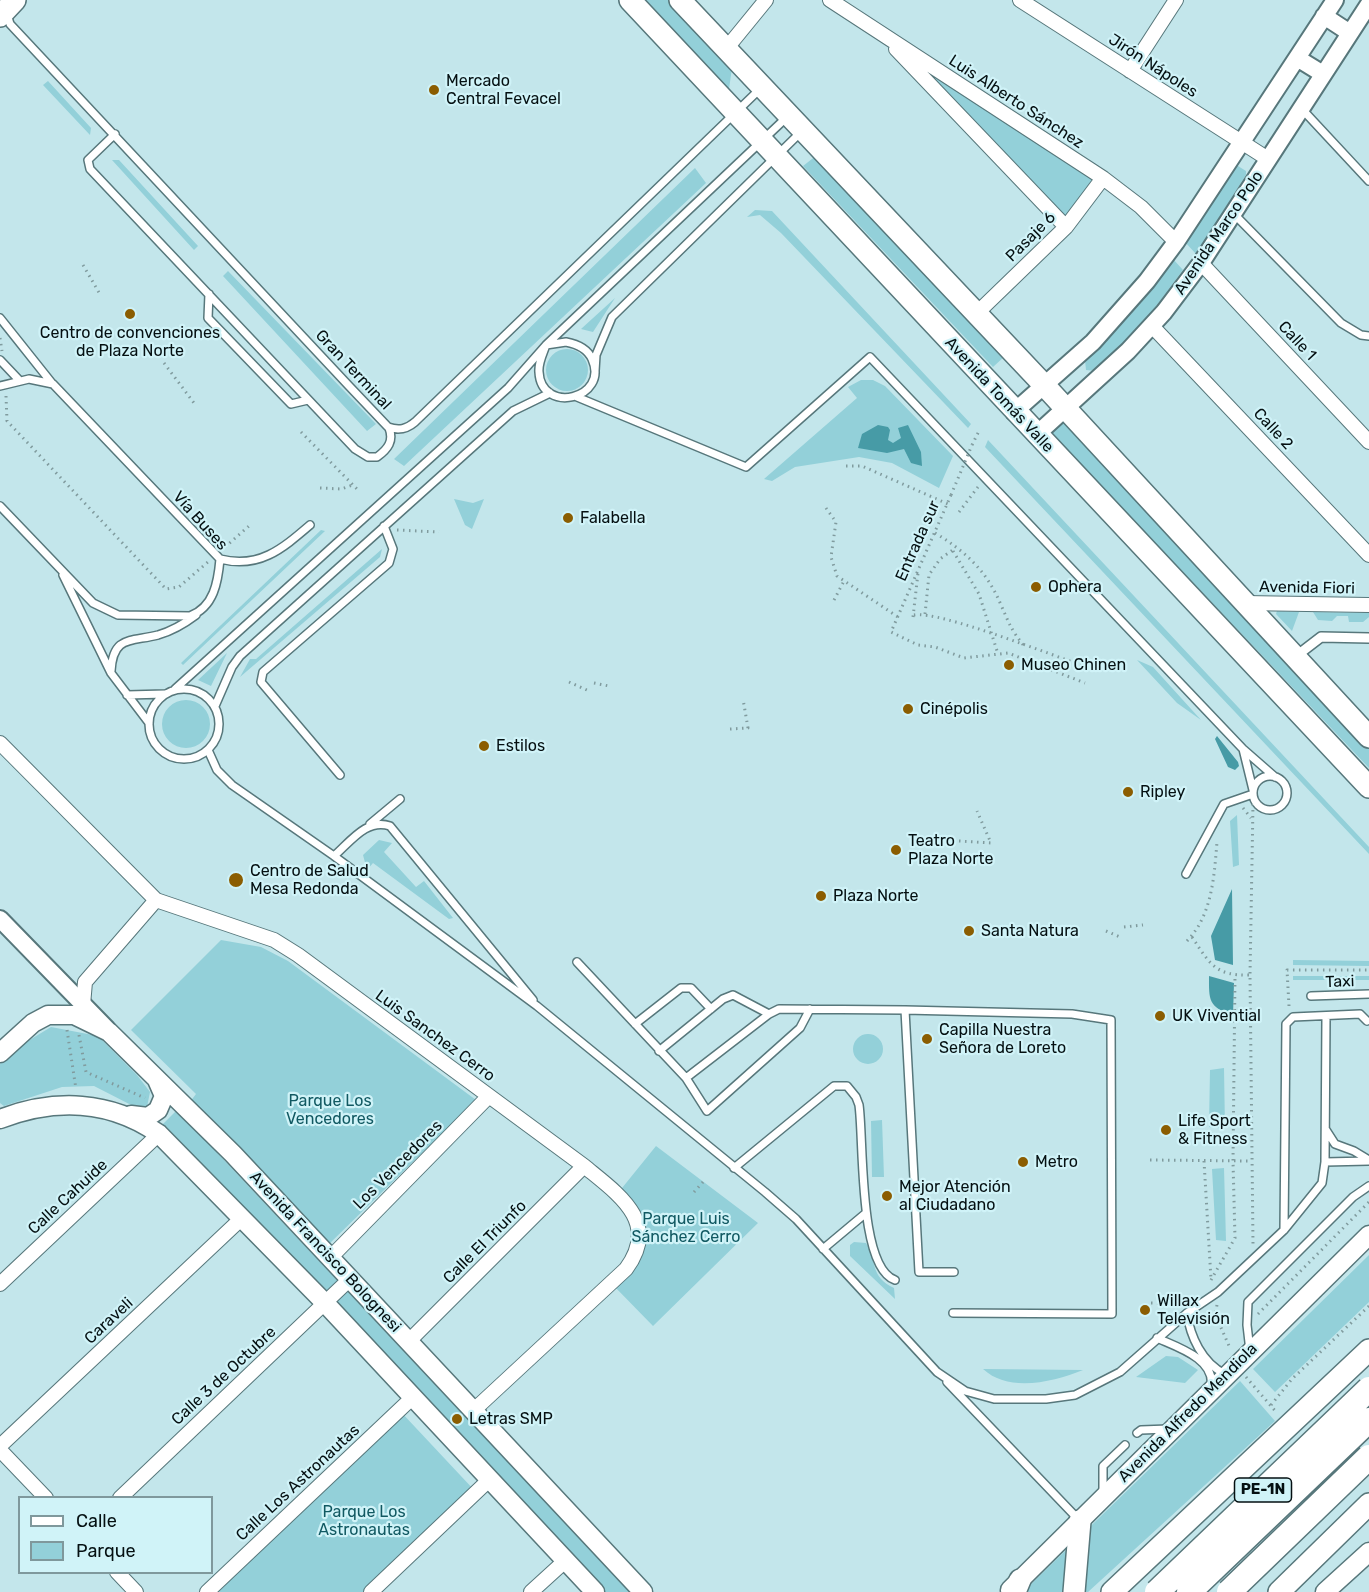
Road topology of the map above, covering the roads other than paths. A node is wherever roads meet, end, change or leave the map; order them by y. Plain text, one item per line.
1 (630, 0) edge
2 (680, 0) edge
3 (766, 0) edge
4 (830, 0) edge
5 (1020, 0) edge
6 (1176, 0) edge
7 (1335, 0) edge
8 (1369, 4) edge
9 (8, 7) edge
10 (1324, 16) junction
11 (1350, 33) junction
12 (890, 40) junction
13 (726, 48) junction
14 (1297, 58) junction
15 (1130, 71) junction
16 (1323, 74) junction
17 (762, 87) junction
18 (1301, 108) junction
19 (735, 112) junction
20 (796, 123) junction
21 (115, 134) junction
22 (1242, 142) junction
23 (768, 148) junction
24 (1268, 159) junction
25 (1103, 178) junction
26 (1369, 181) edge
27 (1233, 213) junction
28 (1066, 227) junction
29 (1176, 242) junction
30 (1201, 263) junction
31 (209, 294) junction
32 (976, 314) junction
33 (0, 318) edge
34 (1152, 326) junction
35 (1369, 336) edge
36 (546, 345) junction
37 (2, 362) edge
38 (595, 371) junction
39 (19, 380) junction
40 (53, 384) junction
41 (3, 385) edge
42 (1044, 385) junction
43 (550, 393) junction
44 (577, 397) junction
45 (308, 400) junction
46 (1065, 408) junction
47 (1014, 412) junction
48 (388, 427) junction
49 (1036, 435) junction
50 (1369, 442) edge
51 (0, 506) edge
52 (310, 525) dead end
53 (384, 526) junction
54 (1369, 555) edge
55 (218, 557) junction
56 (59, 568) junction
57 (1244, 603) junction
58 (1369, 605) edge
59 (201, 612) junction
60 (1369, 638) edge
61 (1295, 657) junction
62 (111, 674) junction
63 (176, 689) junction
64 (165, 694) junction
65 (127, 695) junction
66 (215, 706) junction
67 (149, 723) junction
68 (1369, 737) edge
69 (0, 743) edge
70 (1243, 749) junction
71 (208, 750) junction
72 (340, 775) dead end
73 (1275, 777) junction
74 (1369, 788) edge
75 (1253, 794) junction
76 (400, 799) dead end
77 (370, 824) junction
78 (334, 856) junction
79 (1186, 874) dead end
80 (156, 900) junction
81 (0, 919) edge
82 (577, 962) dead end
83 (1369, 994) edge
84 (1311, 996) dead end
85 (83, 1005) junction
86 (537, 1006) junction
87 (711, 1009) junction
88 (810, 1010) junction
89 (905, 1010) junction
90 (769, 1014) junction
91 (1326, 1017) junction
92 (1367, 1021) dead end
93 (635, 1024) junction
94 (109, 1032) junction
95 (659, 1051) junction
96 (0, 1053) edge
97 (156, 1078) junction
98 (686, 1078) junction
99 (489, 1096) junction
100 (130, 1115) junction
101 (0, 1119) edge
102 (1325, 1128) junction
103 (159, 1134) junction
104 (1369, 1161) edge
105 (1325, 1162) junction
106 (584, 1166) junction
107 (734, 1168) junction
108 (1369, 1186) edge
109 (866, 1213) junction
110 (241, 1219) junction
111 (1284, 1230) junction
112 (1369, 1235) edge
113 (823, 1249) junction
114 (331, 1257) junction
115 (954, 1272) dead end
116 (351, 1278) junction
117 (895, 1280) dead end
118 (0, 1284) edge
119 (325, 1304) junction
120 (1187, 1312) junction
121 (954, 1313) dead end
122 (1157, 1338) junction
123 (410, 1341) junction
124 (1369, 1350) edge
125 (1250, 1352) junction
126 (935, 1370) junction
127 (1237, 1375) junction
128 (1369, 1389) edge
129 (1210, 1393) junction
130 (412, 1398) junction
131 (474, 1410) junction
132 (1369, 1420) edge
133 (1173, 1428) junction
134 (1137, 1433) dead end
135 (1125, 1445) dead end
136 (0, 1448) edge
137 (1369, 1457) edge
138 (489, 1480) junction
139 (45, 1496) edge
140 (121, 1496) edge
141 (1102, 1499) junction
142 (1369, 1504) edge
143 (1080, 1521) junction
144 (1369, 1552) edge
145 (565, 1561) junction
146 (119, 1574) edge
147 (1014, 1588) edge
148 (1328, 1591) edge
149 (136, 1592) edge
150 (207, 1592) edge
151 (371, 1592) edge
152 (531, 1592) edge
153 (595, 1592) edge
154 (643, 1592) edge
155 (1074, 1592) edge
156 (1112, 1592) edge
157 (1157, 1592) edge
158 (1189, 1592) edge
159 (1229, 1592) edge
160 (1279, 1592) edge

1 - 19 main road, Avenida Tomás Valle
2 - 13 main road
3 - 13 street
4 - 12 street, Luis Alberto Sánchez
5 - 15 street, Jirón Nápoles
6 - 15 street
7 - 10 street, Avenida Marco Polo
8 - 11 street, Avenida Marco Polo
9 - 21 lane, Gran Terminal
10 - 11 street
10 - 14 street, Avenida Marco Polo
11 - 16 street, Avenida Marco Polo
12 - 25 street, Luis Alberto Sánchez
12 - 28 street
13 - 17 main road
14 - 16 street
14 - 22 street, Avenida Marco Polo
15 - 22 street, Jirón Nápoles
16 - 18 street, Avenida Marco Polo
17 - 19 lane, Gran Terminal
17 - 20 main road
18 - 24 street, Avenida Marco Polo
18 - 26 lane
19 - 23 main road, Avenida Tomás Valle
19 - 48 lane, Gran Terminal
20 - 23 lane
20 - 23 lane
20 - 32 main road
21 - 31 lane
21 - 48 lane, Gran Terminal
22 - 24 street, Jirón Nápoles
22 - 29 street, Avenida Marco Polo
23 - 36 lane
23 - 38 lane
23 - 47 main road, Avenida Tomás Valle
24 - 27 street, Avenida Marco Polo
25 - 28 street, Pasaje 6
25 - 29 street, Luis Alberto Sánchez
27 - 30 street, Avenida Marco Polo
27 - 35 lane
28 - 32 street, Pasaje 6
29 - 42 street, Avenida Marco Polo
30 - 34 street, Avenida Marco Polo
30 - 50 street, Calle 1
31 - 45 lane
31 - 45 lane
32 - 42 main road
33 - 40 lane, Vía Buses
34 - 46 street, Avenida Marco Polo
34 - 54 street, Calle 2
36 - 38 lane
36 - 43 lane
36 - 63 lane
37 - 39 lane
38 - 44 lane
39 - 40 lane
39 - 41 lane
40 - 55 lane, Vía Buses
42 - 46 main road
42 - 47 street, Avenida Marco Polo
43 - 44 lane
43 - 53 lane
44 - 70 lane
45 - 48 lane
46 - 49 street, Avenida Marco Polo
46 - 57 main road
47 - 49 main road, Avenida Tomás Valle
49 - 74 main road, Avenida Tomás Valle
51 - 56 lane
52 - 55 lane
53 - 66 lane
53 - 72 lane
55 - 59 lane, Vía Buses
56 - 59 lane
56 - 62 lane
57 - 58 street, Avenida Fiori
57 - 61 main road
59 - 62 lane
60 - 61 street
61 - 68 main road
62 - 65 lane
63 - 64 lane
63 - 66 lane
64 - 65 lane
64 - 67 lane
65 - 67 lane
66 - 71 lane
67 - 71 lane
69 - 80 street, Luis Sanchez Cerro
70 - 73 lane
70 - 75 lane
71 - 78 lane
73 - 75 lane
73 - 75 lane
75 - 79 lane
76 - 77 lane
77 - 78 lane
77 - 86 lane
78 - 86 lane
80 - 85 street
80 - 99 street, Luis Sanchez Cerro
81 - 85 street, Avenida Francisco Bolognesi
82 - 93 lane
83 - 84 lane, Taxi
85 - 94 street, Avenida Francisco Bolognesi
86 - 107 lane
87 - 90 lane
87 - 93 lane
87 - 95 lane
88 - 89 lane
88 - 90 lane
88 - 98 lane
89 - 115 lane
89 - 121 lane
90 - 98 lane
91 - 92 lane
91 - 102 lane
91 - 111 lane
93 - 95 lane
94 - 96 main road
94 - 97 main road, Avenida Francisco Bolognesi
95 - 98 lane
97 - 100 main road
97 - 114 main road, Avenida Francisco Bolognesi
99 - 106 street, Luis Sanchez Cerro
99 - 114 street, Los Vencedores
100 - 101 main road
100 - 103 main road
102 - 104 lane
102 - 105 lane
103 - 110 main road
103 - 118 street, Calle Cahuide
104 - 105 lane
105 - 111 lane
106 - 123 street, Calle El Triunfo
106 - 131 street, Luis Sanchez Cerro
107 - 109 lane
107 - 113 lane
108 - 125 lane
109 - 113 lane
109 - 117 lane
110 - 119 main road
110 - 136 street, Caraveli
111 - 120 lane
112 - 125 main road, Avenida Alfredo Mendiola
113 - 126 lane
114 - 116 main road, Avenida Francisco Bolognesi
116 - 119 street, Calle 3 de Octubre
116 - 123 main road, Avenida Francisco Bolognesi
119 - 130 main road
119 - 140 street, Calle 3 de Octubre
120 - 122 lane
120 - 127 lane
122 - 126 lane
122 - 129 lane
123 - 131 main road, Avenida Francisco Bolognesi
124 - 156 main road
125 - 127 main road, Avenida Alfredo Mendiola
126 - 143 lane
127 - 129 main road, Avenida Alfredo Mendiola
128 - 157 highway, PE-1N, bridge
129 - 133 main road, Avenida Alfredo Mendiola
130 - 138 main road
130 - 150 street, Calle Los Astronautas
131 - 154 main road, Avenida Francisco Bolognesi
132 - 158 highway, bridge
133 - 134 lane
133 - 141 main road, Avenida Alfredo Mendiola
135 - 141 lane
136 - 139 street
137 - 159 highway, PE-1N, bridge
138 - 145 main road
138 - 151 street
141 - 143 main road, Avenida Alfredo Mendiola
142 - 160 main road
143 - 147 main road, Avenida Alfredo Mendiola
143 - 155 main road
144 - 148 main road
145 - 152 street
145 - 153 main road
146 - 149 street

